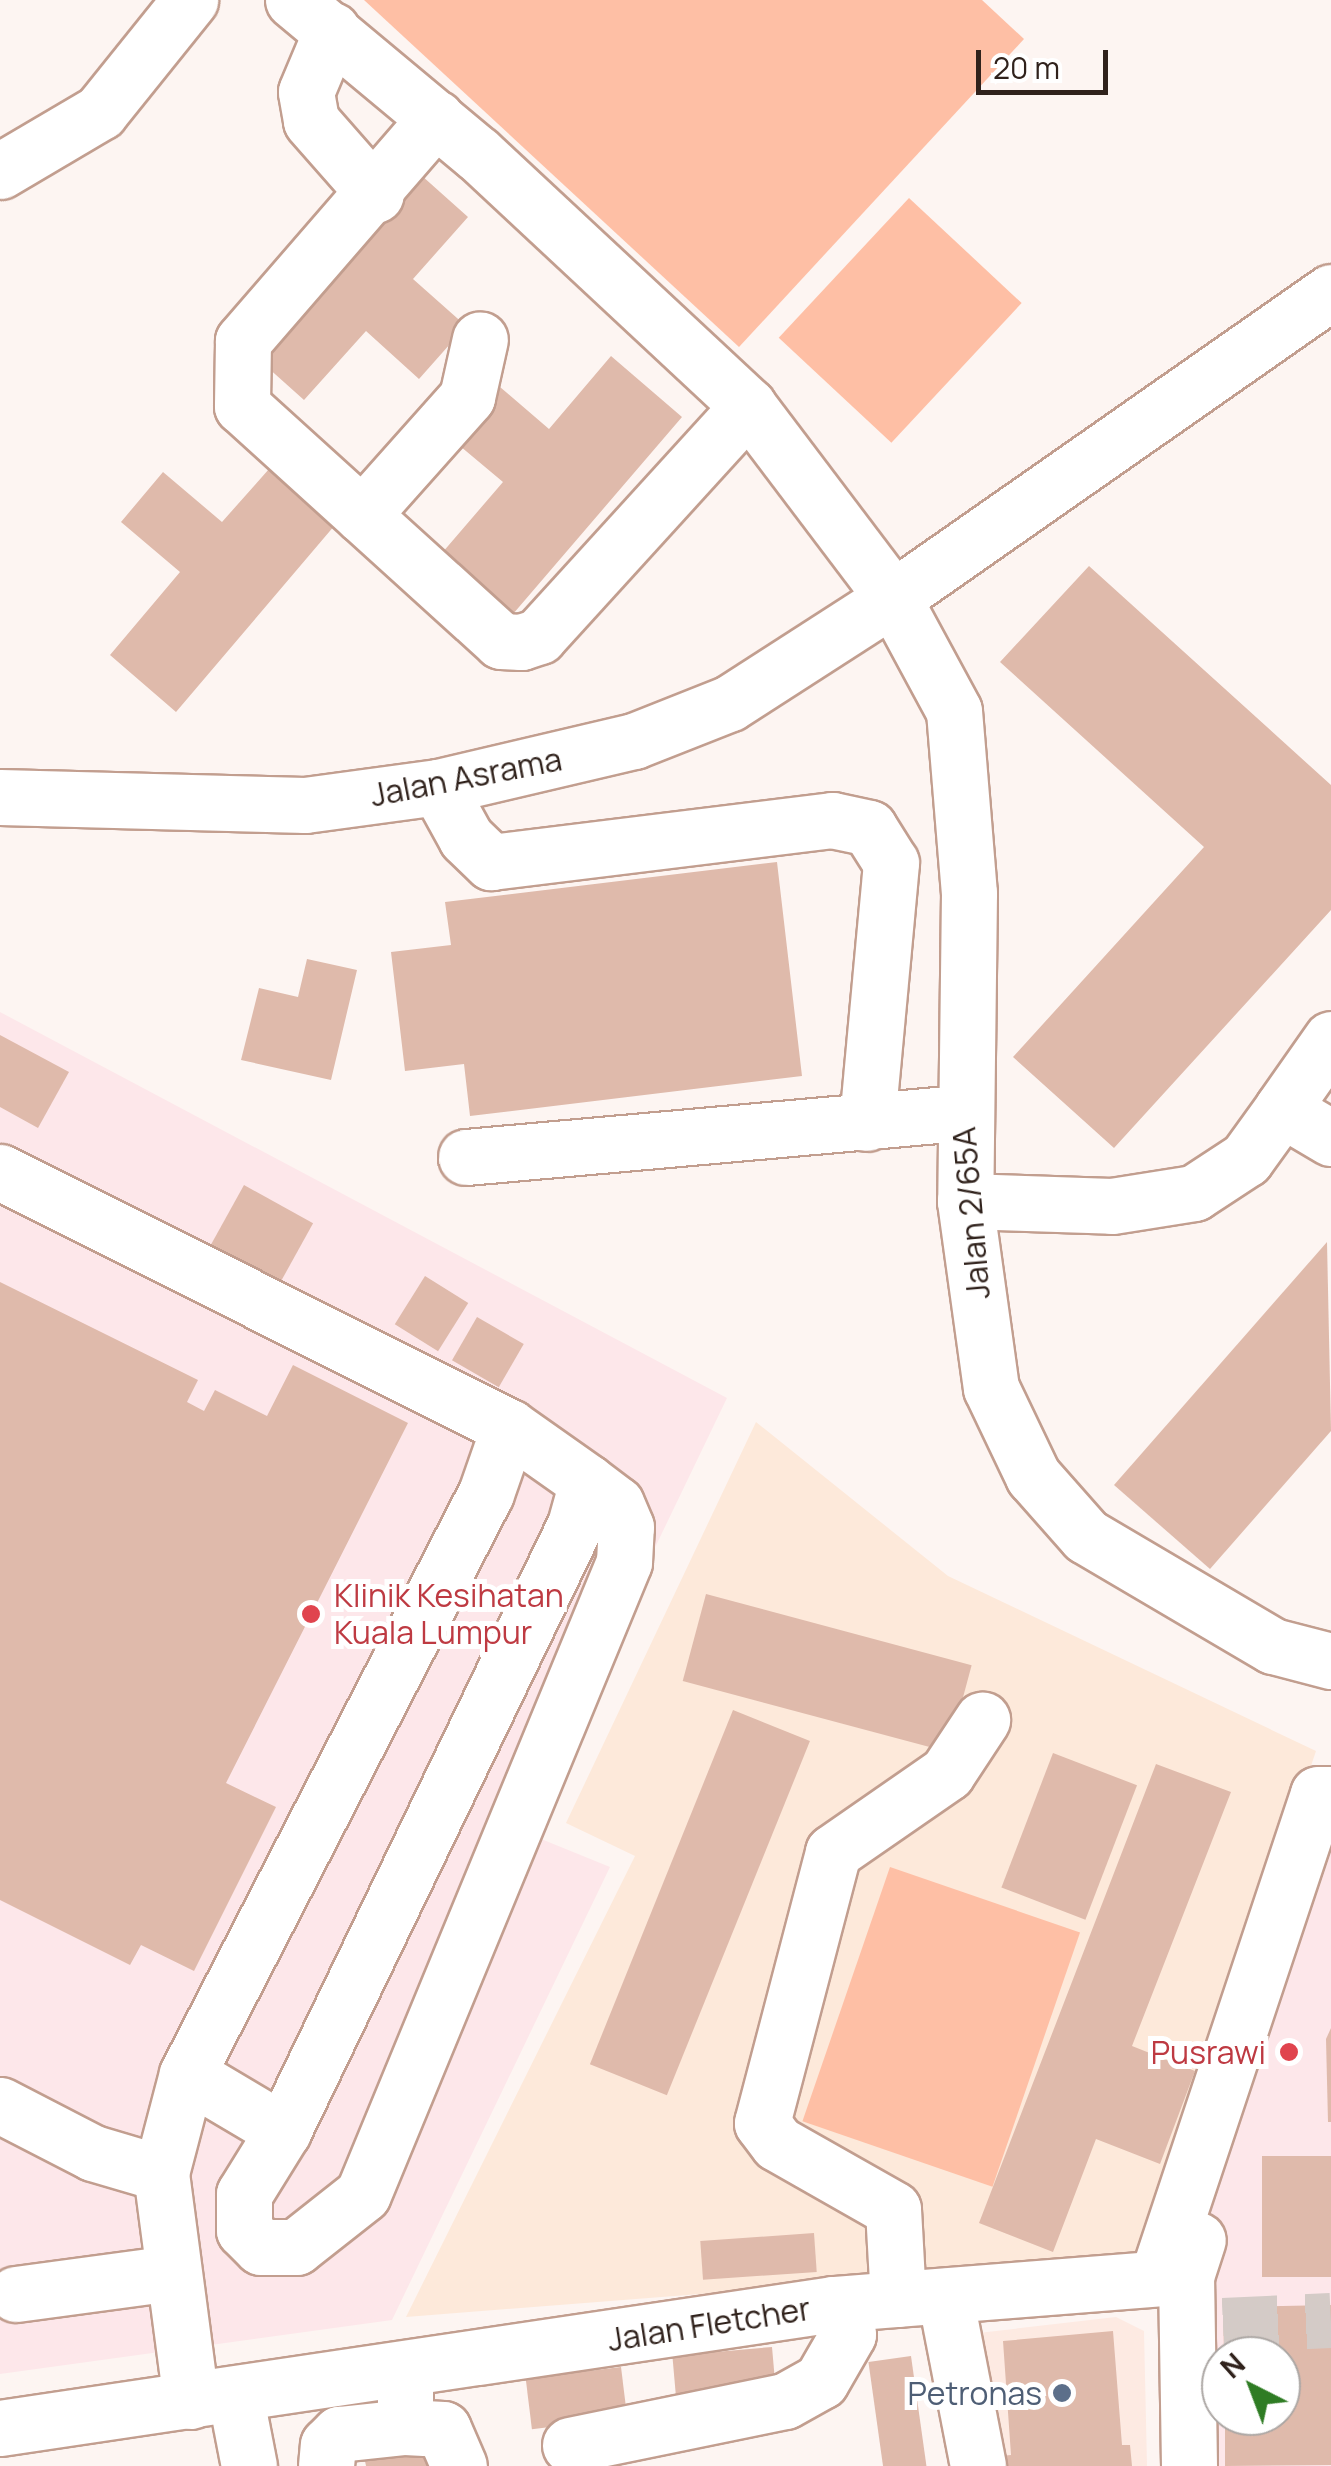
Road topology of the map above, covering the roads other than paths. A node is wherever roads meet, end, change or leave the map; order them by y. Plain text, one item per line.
1 (190, 0) edge
2 (312, 15) edge
3 (436, 118) junction
4 (0, 171) edge
5 (376, 195) junction
6 (1323, 310) edge
7 (480, 339) dead end
8 (748, 406) junction
9 (362, 515) junction
10 (893, 598) junction
11 (438, 787) junction
12 (0, 797) edge
13 (1331, 1039) edge
14 (1282, 1109) junction
15 (962, 1113) junction
16 (868, 1123) junction
17 (1331, 1138) edge
18 (466, 1157) dead end
19 (0, 1172) edge
20 (965, 1201) junction
21 (509, 1427) junction
22 (587, 1482) junction
23 (1331, 1661) edge
24 (982, 1720) dead end
25 (1331, 1794) edge
26 (1277, 2010) dead end
27 (188, 2074) junction
28 (0, 2106) edge
29 (283, 2131) junction
30 (161, 2173) junction
31 (171, 2274) junction
32 (16, 2294) dead end
33 (1188, 2301) junction
34 (834, 2304) junction
35 (931, 2306) junction
36 (405, 2370) junction
37 (213, 2398) junction
38 (405, 2427) junction
39 (0, 2428) edge
40 (570, 2445) dead end
41 (977, 2462) edge
42 (249, 2466) edge
43 (326, 2466) edge
44 (459, 2466) edge
45 (1158, 2466) edge
46 (1189, 2466) edge

1 - 4 street
2 - 3 street, Jalan 2/65A
2 - 5 street
3 - 5 street
3 - 8 street, Jalan 2/65A
5 - 9 street
6 - 10 street, Jalan Asrama
7 - 9 street
8 - 9 street
8 - 10 street, Jalan 2/65A
10 - 11 street, Jalan Asrama
10 - 15 street, Jalan 2/65A
11 - 12 street, Jalan Asrama
11 - 16 street
13 - 14 street
14 - 17 street
14 - 20 street
15 - 16 street
15 - 20 street, Jalan 2/65A
16 - 18 street
19 - 21 street
20 - 23 street, Jalan 2/65A
21 - 22 street
21 - 27 street
22 - 29 street
22 - 29 street
24 - 35 street
25 - 33 street
26 - 33 street
27 - 29 street
27 - 30 street
28 - 30 street
30 - 31 street
31 - 32 street
31 - 37 street
33 - 35 street, Jalan Fletcher
33 - 46 street
34 - 35 street, Jalan Fletcher
34 - 36 street, Jalan Fletcher
34 - 40 street
35 - 41 street
35 - 45 street
36 - 37 street, Jalan Fletcher
36 - 38 street
37 - 39 street, Jalan Fletcher
37 - 42 street
38 - 43 street
38 - 44 street

